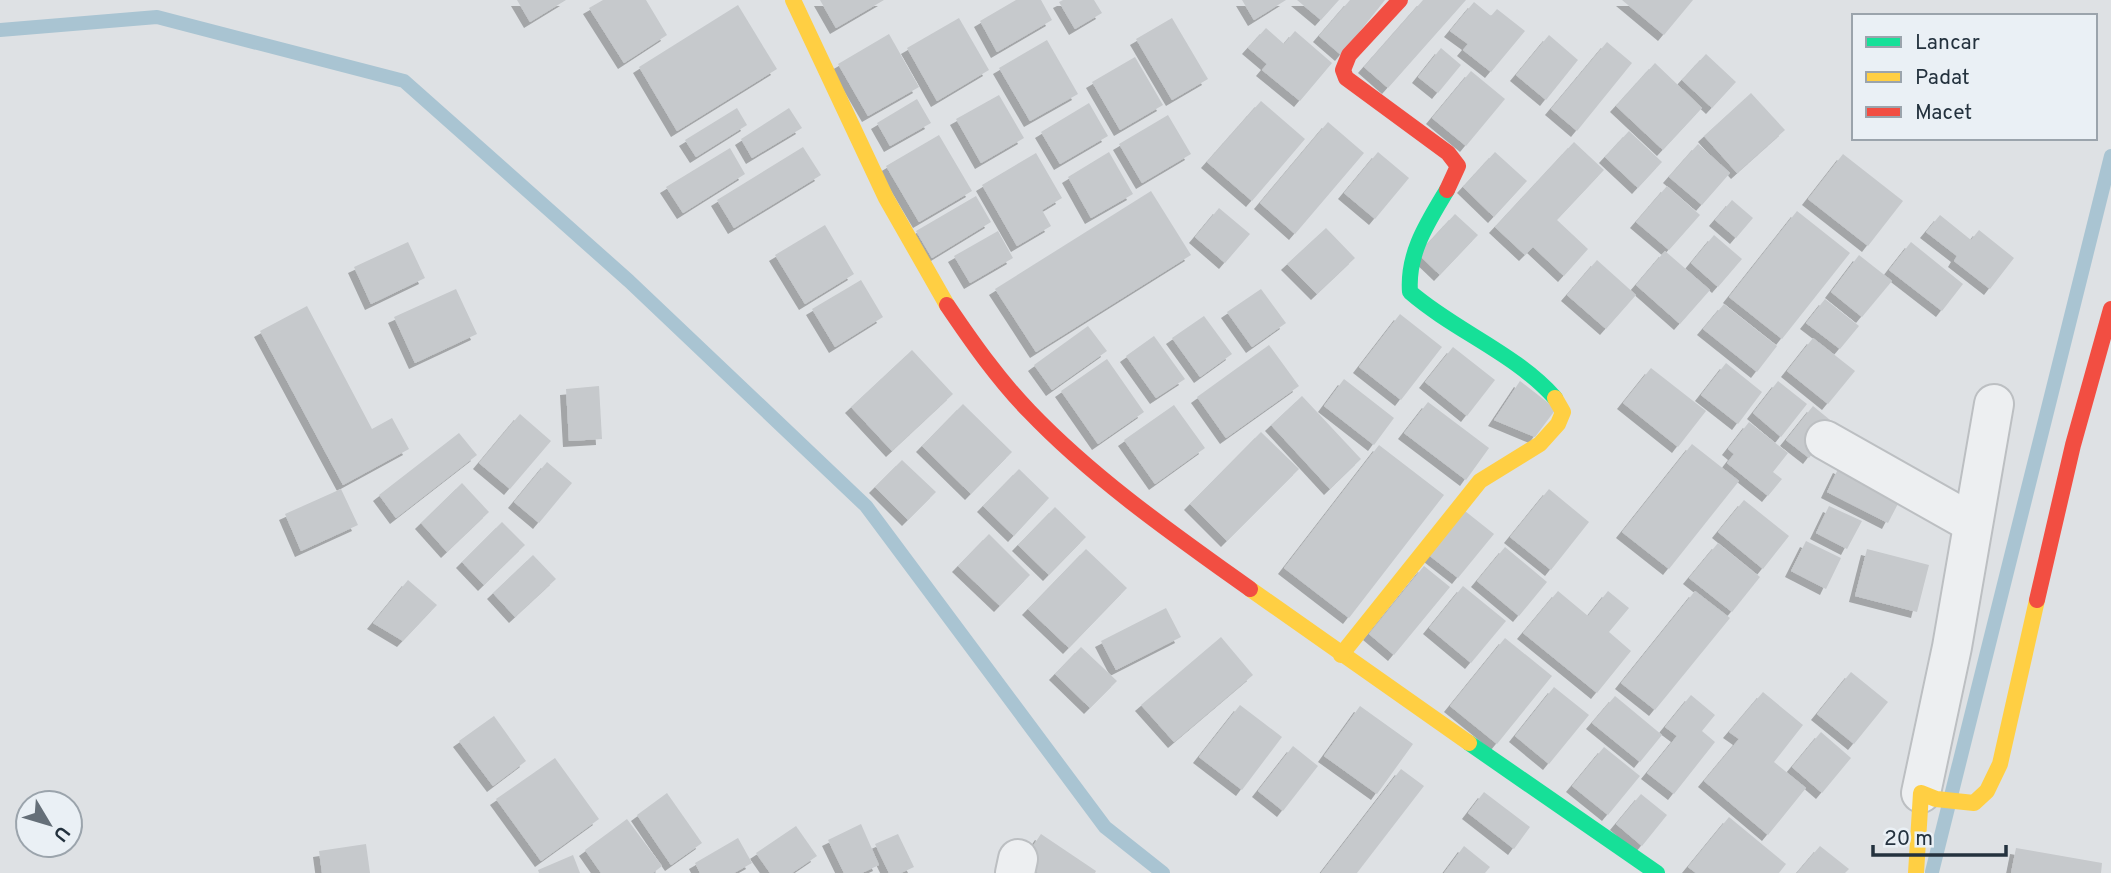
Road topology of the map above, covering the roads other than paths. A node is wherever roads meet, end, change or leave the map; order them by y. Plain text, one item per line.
1 (793, 0) edge
2 (1401, 0) edge
3 (2111, 309) edge
4 (1994, 404) dead end
5 (1825, 440) dead end
6 (1972, 523) junction
7 (1341, 655) junction
8 (1929, 796) junction
9 (1657, 873) edge
10 (1916, 873) edge

1 - 7 street
2 - 7 street
3 - 8 street
4 - 6 street
5 - 6 street
6 - 8 street
7 - 9 street
8 - 10 street

